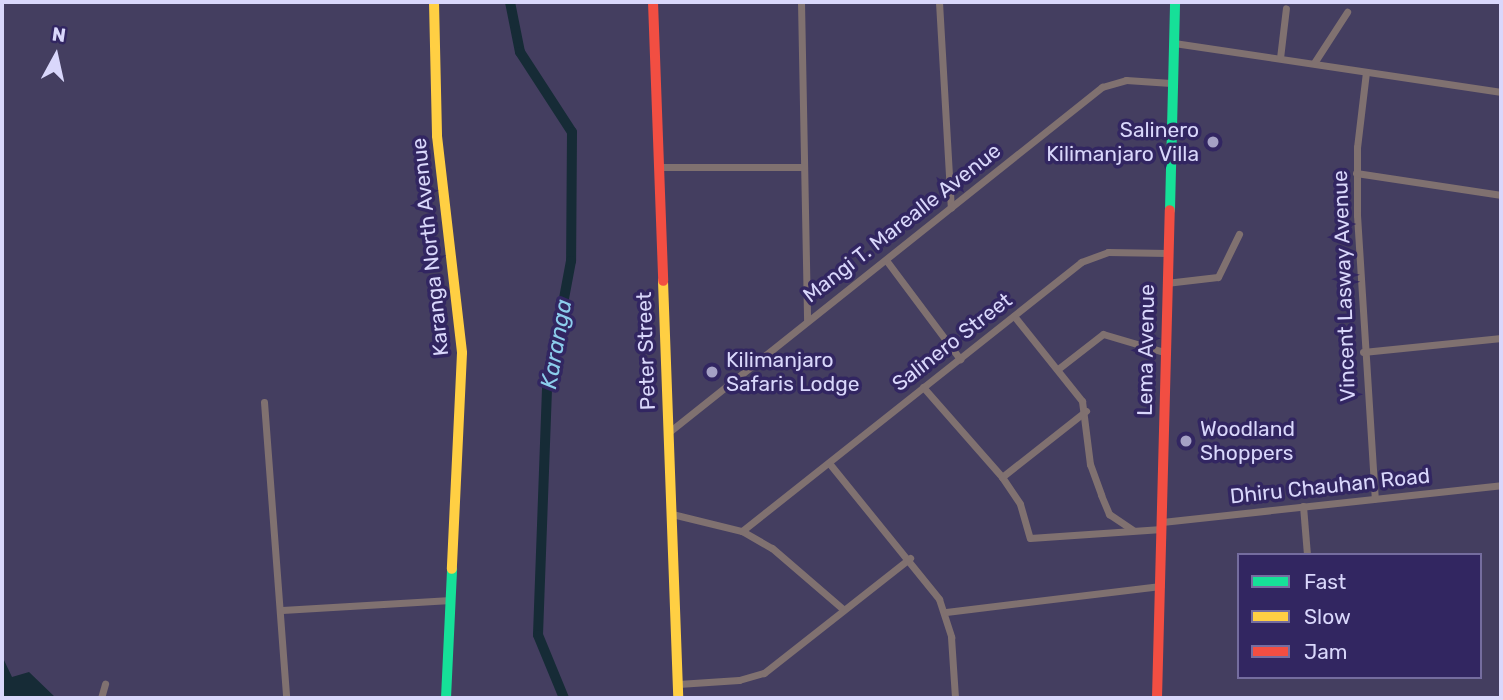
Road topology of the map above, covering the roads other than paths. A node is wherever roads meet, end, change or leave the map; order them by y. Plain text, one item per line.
1 (434, 2) edge
2 (653, 2) edge
3 (801, 2) edge
4 (939, 2) edge
5 (1175, 2) edge
6 (1286, 8) dead end
7 (1347, 12) dead end
8 (1174, 43) junction
9 (1280, 58) junction
10 (1314, 63) junction
11 (1366, 72) junction
12 (1171, 83) junction
13 (1501, 92) edge
14 (660, 167) junction
15 (804, 167) junction
16 (1356, 173) junction
17 (1501, 195) edge
18 (951, 208) junction
19 (1239, 234) dead end
20 (1168, 253) junction
21 (886, 260) junction
22 (1166, 283) junction
23 (1014, 316) junction
24 (807, 321) junction
25 (1501, 338) edge
26 (1164, 352) junction
27 (1363, 352) junction
28 (960, 359) junction
29 (1058, 369) junction
30 (923, 387) junction
31 (264, 402) dead end
32 (1086, 411) junction
33 (668, 432) junction
34 (829, 463) junction
35 (1002, 477) junction
36 (1501, 485) edge
37 (1375, 498) junction
38 (1303, 506) junction
39 (672, 514) junction
40 (1162, 526) junction
41 (742, 531) junction
42 (1134, 531) junction
43 (1307, 553) edge
44 (910, 558) junction
45 (1160, 586) junction
46 (451, 600) junction
47 (843, 608) junction
48 (282, 610) junction
49 (946, 612) junction
50 (105, 684) dead end
51 (678, 684) junction
52 (101, 698) edge
53 (286, 698) edge
54 (446, 698) edge
55 (678, 698) edge
56 (955, 698) edge
57 (1157, 698) edge

1 - 46 street, Karanga North Avenue
2 - 14 street, Peter Street
3 - 15 street
4 - 18 street
5 - 8 street, Lema Avenue
6 - 9 street
7 - 10 street
8 - 9 street
8 - 12 street, Lema Avenue
9 - 10 street
10 - 11 street
11 - 13 street
11 - 16 street, Vincent Lasway Avenue
12 - 18 street, Mangi T. Marealle Avenue
12 - 20 street, Lema Avenue
14 - 15 street
14 - 33 street, Peter Street
15 - 24 street
16 - 17 street
16 - 27 street, Vincent Lasway Avenue
18 - 21 street, Mangi T. Marealle Avenue
19 - 22 street
20 - 22 street, Lema Avenue
20 - 23 street, Salinero Street
21 - 24 street, Mangi T. Marealle Avenue
21 - 28 street
22 - 26 street, Lema Avenue
23 - 28 street, Salinero Street
23 - 29 street
24 - 33 street, Mangi T. Marealle Avenue
25 - 27 street
26 - 29 street
26 - 40 street, Lema Avenue
27 - 37 street, Vincent Lasway Avenue
28 - 30 street, Salinero Street
29 - 32 street
30 - 34 street, Salinero Street
30 - 35 street
31 - 48 street
32 - 35 street
32 - 42 street
33 - 39 street, Peter Street
34 - 41 street, Salinero Street
34 - 44 street
35 - 42 street, Dhiru Chauhan Road
36 - 37 street, Dhiru Chauhan Road
37 - 38 street, Dhiru Chauhan Road
38 - 40 street, Dhiru Chauhan Road
38 - 43 street
39 - 41 street
39 - 51 street, Peter Street
40 - 42 street, Dhiru Chauhan Road
40 - 45 street, Lema Avenue
41 - 47 street
44 - 47 street
44 - 49 street
45 - 49 street
45 - 57 street, Lema Avenue
46 - 48 street
46 - 54 street, Karanga North Avenue
47 - 51 street
48 - 53 street
49 - 56 street
50 - 52 street
51 - 55 street, Peter Street

